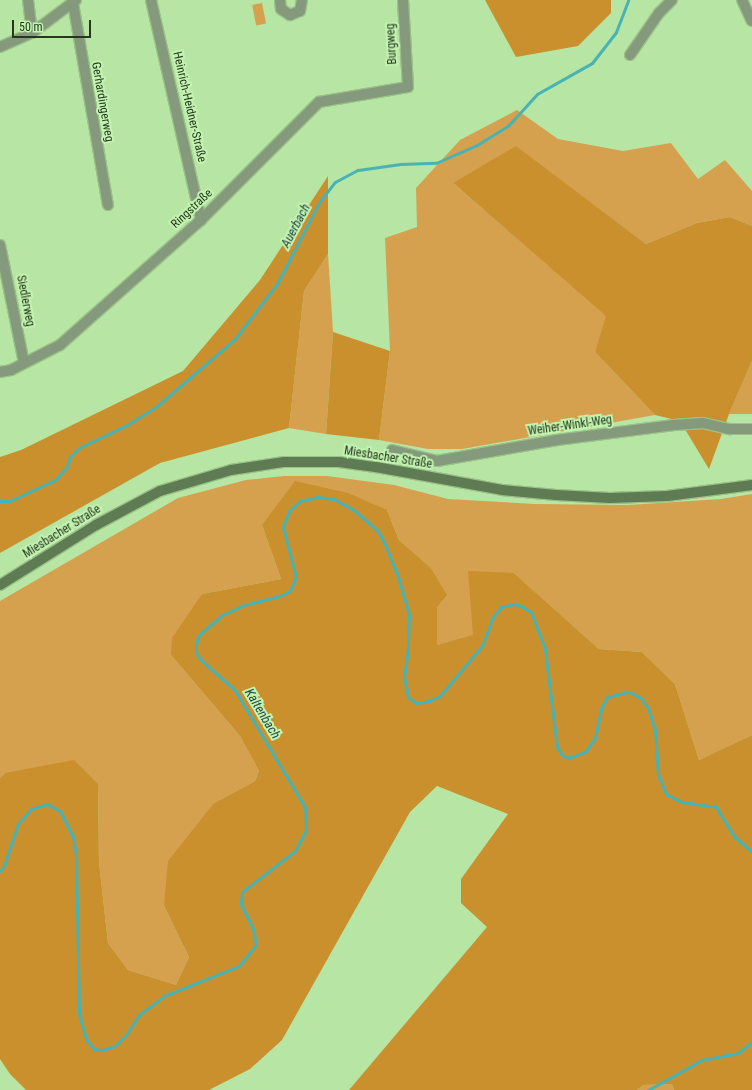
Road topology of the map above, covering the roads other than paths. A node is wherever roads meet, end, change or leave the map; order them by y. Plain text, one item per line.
1 (28, 0) edge
2 (151, 0) edge
3 (280, 0) edge
4 (302, 0) edge
5 (403, 0) edge
6 (672, 0) edge
7 (742, 0) edge
8 (74, 1) edge
9 (752, 21) edge
10 (32, 33) junction
11 (0, 47) edge
12 (630, 55) dead end
13 (408, 87) joint
14 (108, 205) dead end
15 (201, 220) junction
16 (0, 245) edge
17 (24, 363) junction
18 (0, 372) edge
19 (752, 429) edge
20 (392, 450) dead end
21 (752, 485) edge
22 (0, 585) edge

1 - 10 street
2 - 15 street, Heinrich-Heidner-Straße
3 - 4 street
5 - 13 street, Burgweg
6 - 12 street
7 - 9 street
8 - 10 street
8 - 14 street, Gerhardingerweg
10 - 11 street
13 - 15 street, Ringstraße
15 - 17 street, Ringstraße
16 - 17 street, Siedlerweg
17 - 18 street, Ringstraße
19 - 20 street, Weiher-Winkl-Weg
21 - 22 main road, Miesbacher Straße

